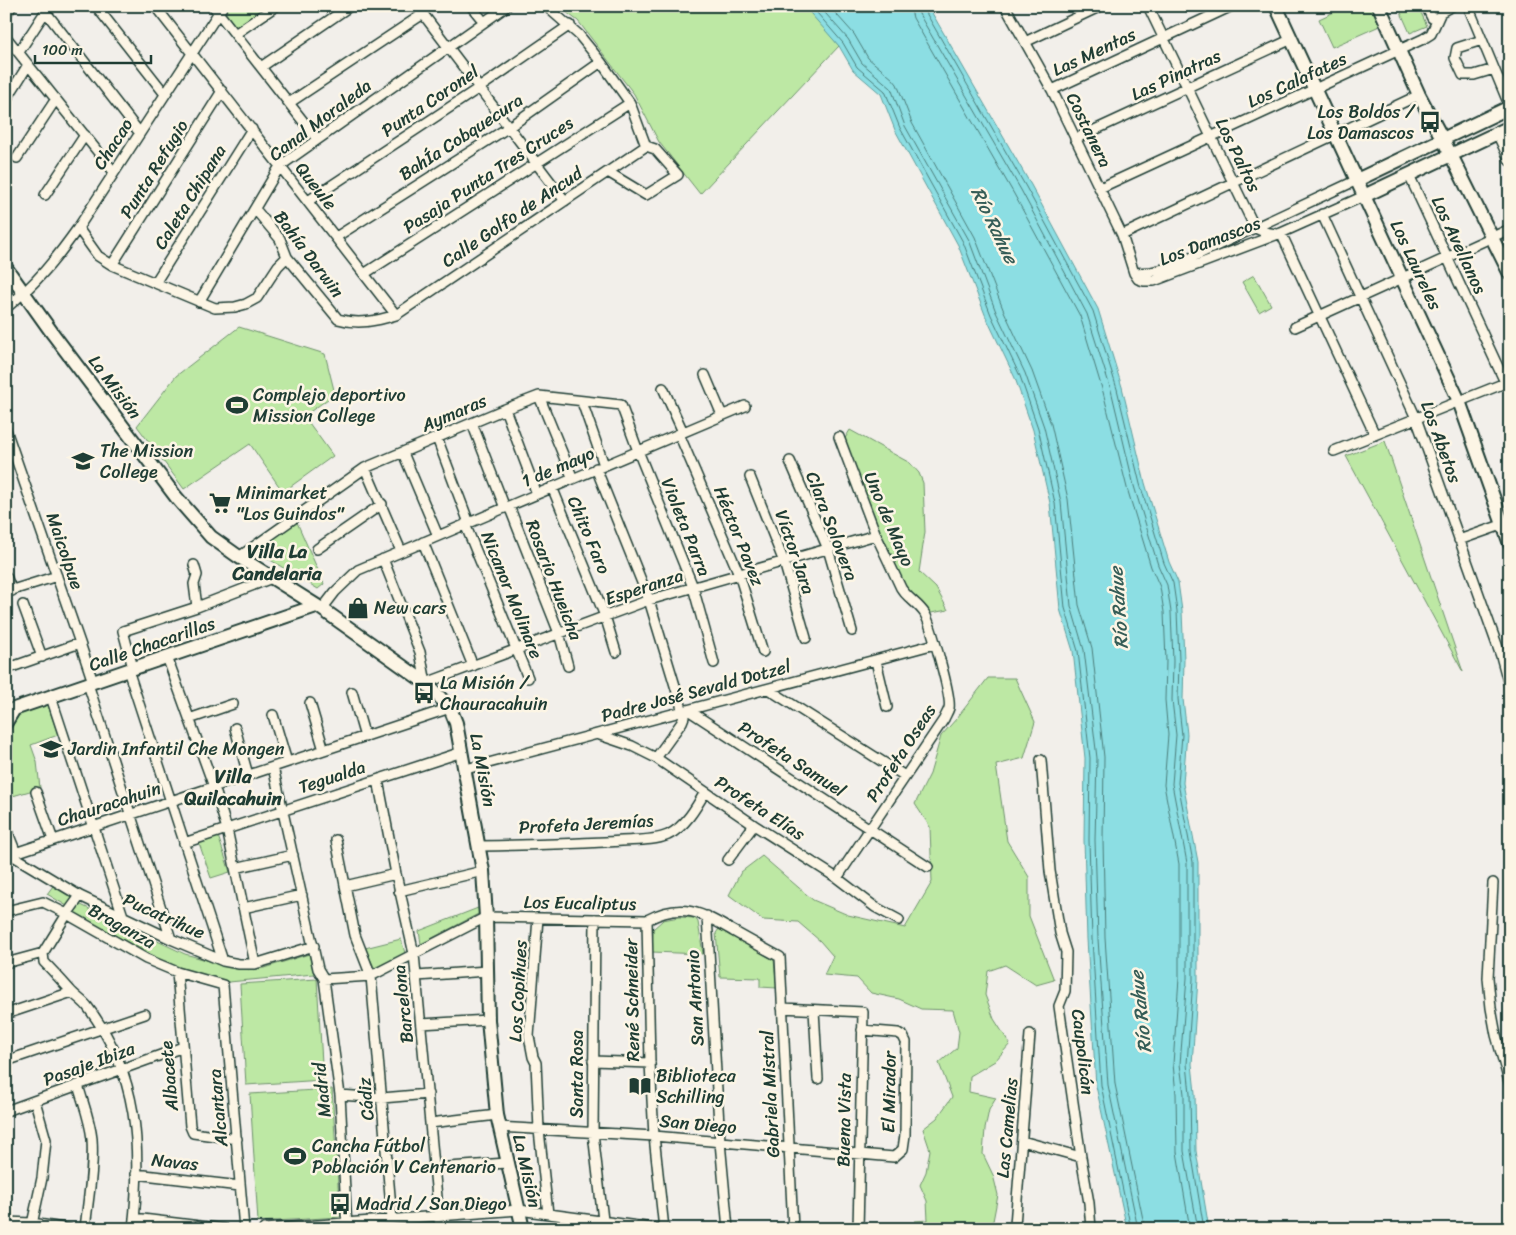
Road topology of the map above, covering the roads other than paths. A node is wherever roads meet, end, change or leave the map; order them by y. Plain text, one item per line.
1 (12, 6) edge
2 (96, 6) edge
3 (155, 6) edge
4 (276, 6) edge
5 (350, 6) edge
6 (417, 6) edge
7 (471, 6) edge
8 (507, 6) edge
9 (546, 6) edge
10 (1005, 6) edge
11 (1101, 6) edge
12 (1148, 6) edge
13 (1232, 6) edge
14 (1276, 6) edge
15 (1379, 6) edge
16 (1426, 6) edge
17 (1452, 6) edge
18 (1468, 6) edge
19 (218, 8) edge
20 (47, 9) edge
21 (6, 14) edge
22 (423, 14) junction
23 (1437, 21) junction
24 (484, 22) junction
25 (570, 25) junction
26 (235, 34) junction
27 (6, 37) edge
28 (1163, 38) junction
29 (1292, 40) junction
30 (1482, 40) junction
31 (1025, 42) junction
32 (448, 47) junction
33 (1399, 51) junction
34 (19, 52) junction
35 (192, 52) junction
36 (601, 62) junction
37 (28, 65) junction
38 (261, 67) junction
39 (1494, 68) junction
40 (479, 88) junction
41 (1187, 88) junction
42 (1052, 90) junction
43 (1315, 90) junction
44 (222, 91) junction
45 (165, 94) junction
46 (1420, 95) junction
47 (56, 99) junction
48 (6, 100) edge
49 (288, 103) junction
50 (630, 103) junction
51 (1510, 107) edge
52 (509, 127) junction
53 (1510, 127) edge
54 (252, 129) junction
55 (140, 132) junction
56 (1498, 133) junction
57 (1336, 134) junction
58 (85, 135) junction
59 (1211, 137) junction
60 (317, 139) junction
61 (1075, 139) junction
62 (1442, 139) junction
63 (646, 146) junction
64 (1452, 155) junction
65 (17, 158) dead end
66 (1510, 161) edge
67 (537, 164) junction
68 (280, 166) junction
69 (114, 172) junction
70 (608, 172) junction
71 (1409, 175) junction
72 (1357, 180) junction
73 (1233, 183) junction
74 (1100, 188) junction
75 (45, 195) dead end
76 (1364, 196) junction
77 (308, 201) junction
78 (565, 201) junction
79 (255, 209) junction
80 (1322, 214) junction
81 (78, 228) junction
82 (1255, 228) junction
83 (1510, 229) edge
84 (1281, 233) junction
85 (1122, 235) junction
86 (1492, 237) junction
87 (336, 238) junction
88 (287, 257) junction
89 (1447, 258) junction
90 (112, 265) junction
91 (6, 268) edge
92 (1134, 273) junction
93 (364, 274) junction
94 (1510, 274) edge
95 (1402, 278) junction
96 (155, 282) junction
97 (24, 294) junction
98 (1360, 297) junction
99 (199, 302) junction
100 (6, 308) edge
101 (396, 314) junction
102 (1320, 316) junction
103 (1295, 328) dead end
104 (705, 375) dead end
105 (1508, 382) edge
106 (663, 388) dead end
107 (539, 396) junction
108 (1459, 401) junction
109 (582, 402) junction
110 (621, 406) joint
111 (745, 406) dead end
112 (505, 409) junction
113 (722, 415) junction
114 (1416, 418) junction
115 (472, 423) junction
116 (6, 430) edge
117 (681, 433) junction
118 (1375, 435) junction
119 (839, 437) dead end
120 (437, 438) junction
121 (8, 440) edge
122 (638, 451) junction
123 (1334, 451) dead end
124 (403, 453) junction
125 (790, 462) dead end
126 (600, 467) junction
127 (365, 468) junction
128 (750, 477) dead end
129 (573, 478) junction
130 (552, 488) junction
131 (537, 494) junction
132 (382, 504) junction
133 (507, 507) junction
134 (467, 523) junction
135 (1506, 523) edge
136 (876, 535) junction
137 (438, 536) junction
138 (1459, 540) junction
139 (423, 542) junction
140 (1510, 544) edge
141 (317, 548) dead end
142 (828, 549) junction
143 (401, 551) junction
144 (239, 557) junction
145 (383, 559) junction
146 (784, 562) junction
147 (194, 565) dead end
148 (261, 571) junction
149 (739, 574) junction
150 (6, 576) edge
151 (57, 576) junction
152 (272, 578) junction
153 (253, 587) junction
154 (693, 587) junction
155 (9, 592) edge
156 (648, 600) junction
157 (23, 605) dead end
158 (198, 607) junction
159 (919, 607) joint
160 (319, 608) junction
161 (605, 616) junction
162 (852, 631) dead end
163 (560, 633) junction
164 (806, 638) dead end
165 (80, 642) junction
166 (935, 644) junction
167 (516, 649) junction
168 (420, 652) junction
169 (616, 652) dead end
170 (763, 652) dead end
171 (1505, 654) edge
172 (42, 657) junction
173 (167, 657) junction
174 (876, 661) junction
175 (714, 662) dead end
176 (473, 666) junction
177 (568, 666) dead end
178 (6, 669) edge
179 (130, 669) junction
180 (406, 669) junction
181 (528, 678) dead end
182 (90, 683) junction
183 (426, 683) junction
184 (768, 689) junction
185 (1510, 689) edge
186 (352, 692) dead end
187 (51, 697) junction
188 (310, 703) dead end
189 (233, 704) dead end
190 (450, 708) junction
191 (888, 708) dead end
192 (10, 711) edge
193 (685, 711) junction
194 (273, 715) dead end
195 (189, 719) junction
196 (6, 722) edge
197 (235, 728) dead end
198 (597, 734) junction
199 (365, 736) junction
200 (324, 750) junction
201 (462, 752) junction
202 (656, 758) junction
203 (1040, 760) dead end
204 (287, 762) junction
205 (273, 767) junction
206 (466, 769) junction
207 (248, 775) junction
208 (906, 776) junction
209 (378, 780) junction
210 (214, 787) junction
211 (36, 792) dead end
212 (705, 792) junction
213 (171, 801) junction
214 (282, 810) junction
215 (130, 814) junction
216 (754, 825) junction
217 (93, 827) junction
218 (6, 828) edge
219 (227, 829) junction
220 (870, 830) junction
221 (53, 840) junction
222 (336, 840) dead end
223 (184, 842) junction
224 (479, 846) junction
225 (11, 854) edge
226 (293, 855) junction
227 (728, 860) dead end
228 (928, 867) dead end
229 (235, 868) junction
230 (484, 871) junction
231 (396, 874) junction
232 (837, 878) junction
233 (1493, 883) dead end
234 (345, 886) junction
235 (399, 891) junction
236 (302, 895) junction
237 (80, 896) junction
238 (243, 908) junction
239 (6, 912) edge
240 (67, 914) junction
241 (123, 916) junction
242 (707, 916) junction
243 (486, 917) junction
244 (538, 918) junction
245 (595, 919) junction
246 (647, 920) junction
247 (899, 920) dead end
248 (171, 939) junction
249 (314, 946) junction
250 (43, 953) junction
251 (414, 954) junction
252 (780, 958) joint
253 (223, 961) junction
254 (6, 963) edge
255 (255, 964) junction
256 (487, 971) junction
257 (177, 972) junction
258 (371, 976) junction
259 (417, 976) junction
260 (324, 979) junction
261 (223, 985) joint
262 (72, 992) junction
263 (782, 1008) junction
264 (814, 1010) junction
265 (6, 1014) edge
266 (145, 1014) dead end
267 (488, 1020) junction
268 (421, 1024) junction
269 (102, 1029) junction
270 (862, 1030) junction
271 (1030, 1034) dead end
272 (183, 1047) junction
273 (8, 1059) edge
274 (593, 1061) junction
275 (650, 1063) junction
276 (122, 1069) junction
277 (818, 1079) dead end
278 (78, 1085) junction
279 (1510, 1085) edge
280 (428, 1094) junction
281 (340, 1095) junction
282 (382, 1098) junction
283 (35, 1100) junction
284 (6, 1111) edge
285 (498, 1121) junction
286 (430, 1123) junction
287 (539, 1130) junction
288 (593, 1133) junction
289 (654, 1136) junction
290 (237, 1139) junction
291 (1022, 1141) junction
292 (720, 1142) junction
293 (790, 1148) junction
294 (860, 1154) junction
295 (1081, 1157) junction
296 (894, 1158) joint
297 (507, 1162) junction
298 (434, 1168) junction
299 (136, 1174) junction
300 (240, 1186) junction
301 (519, 1210) junction
302 (548, 1214) junction
303 (439, 1216) junction
304 (134, 1218) junction
305 (392, 1219) junction
306 (6, 1222) edge
307 (604, 1225) edge
308 (1015, 1225) dead end
309 (32, 1226) edge
310 (346, 1226) edge
311 (298, 1228) edge
312 (69, 1229) edge
313 (85, 1229) edge
314 (133, 1229) edge
315 (225, 1229) edge
316 (244, 1229) edge
317 (264, 1229) edge
318 (440, 1229) edge
319 (523, 1229) edge
320 (660, 1229) edge
321 (664, 1229) edge
322 (728, 1229) edge
323 (793, 1229) edge
324 (858, 1229) edge
325 (1091, 1229) edge

1 - 21 street
2 - 45 street
3 - 35 street, Queule
4 - 26 street
5 - 38 street
6 - 22 street
7 - 24 street
8 - 24 street, Canal Moraleda
9 - 25 street
10 - 31 street, Costanera
11 - 31 street
12 - 28 street, Los Paltos
13 - 28 street, Las Mentas
14 - 29 street, Los Laureles
15 - 33 street
16 - 23 street
17 - 23 street, Los Calafates
18 - 30 street
19 - 26 street
19 - 35 street, Chacao
20 - 34 street
20 - 55 street
22 - 32 street
22 - 49 street
23 - 33 street, Los Calafates
24 - 32 street, Canal Moraleda
25 - 36 street
25 - 40 street, Punta Coronel
26 - 38 street
27 - 34 street
28 - 41 street, Los Paltos
28 - 42 street, Las Mentas
29 - 41 street, Las Pinatras
29 - 43 street, Los Laureles
30 - 39 street
30 - 39 street
31 - 42 street, Costanera
32 - 40 street
32 - 60 street, Canal Moraleda
33 - 43 street, Los Calafates
33 - 46 street
34 - 37 street
35 - 44 street, Queule
35 - 45 street, Chacao
36 - 50 street
36 - 52 street, BahÍa Cobquecura
37 - 47 street
37 - 48 street
38 - 49 street
39 - 51 street
40 - 52 street
40 - 77 street, Punta Coronel
41 - 59 street, Los Paltos
41 - 61 street, Las Pinatras
42 - 61 street, Costanera
43 - 57 street, Los Laureles
43 - 59 street, Los Calafates
44 - 54 street, Queule
44 - 90 street, Punta Refugio
45 - 55 street, Chacao
46 - 57 street
46 - 62 street
47 - 58 street
47 - 65 street
49 - 60 street
50 - 63 street
50 - 67 street, Pasaja Punta Tres Cruces
51 - 62 street, Los Damascos
52 - 67 street
52 - 87 street, BahÍa Cobquecura
53 - 56 street, Los Damascos
54 - 68 street, Queule
54 - 96 street, Caleta Chipana
55 - 69 street, Chacao
56 - 64 street, Los Damascos
56 - 66 street
57 - 72 street, Los Laureles
57 - 73 street
58 - 69 street
58 - 75 street
59 - 73 street, Los Paltos
59 - 74 street, Los Calafates
60 - 68 street, Canal Moraleda
61 - 74 street, Costanera
62 - 64 street
62 - 72 street, Los Damascos
63 - 70 street, Calle Golfo de Ancud
63 - 70 street
64 - 71 street, Los Damascos
64 - 86 street
67 - 78 street
67 - 93 street, Pasaja Punta Tres Cruces
68 - 77 street, Queule
68 - 79 street, Canal Moraleda
69 - 81 street, Chacao
70 - 78 street, Calle Golfo de Ancud
71 - 76 street, Los Damascos
71 - 89 street, Los Avellanos
72 - 76 street, Los Laureles
72 - 82 street, Los Damascos
73 - 82 street, Los Paltos
73 - 85 street
74 - 85 street, Costanera
76 - 80 street, Los Damascos
76 - 95 street, Los Laureles
77 - 87 street, Queule
78 - 101 street, Calle Golfo de Ancud
79 - 88 street, Bahía Darwin
79 - 99 street, Canal Moraleda
80 - 84 street, Los Damascos
80 - 98 street, Los Abetos
81 - 90 street
81 - 97 street, Chacao
82 - 84 street
82 - 92 street, Los Damascos
83 - 86 street
84 - 92 street, Los Damascos
84 - 102 street
85 - 92 street, Costanera
86 - 89 street
86 - 94 street
87 - 93 street, Queule
88 - 99 street
88 - 101 street, Bahía Darwin
89 - 95 street
89 - 105 street, Los Avellanos
90 - 96 street
91 - 97 street, La Misión
93 - 101 street, Queule
95 - 98 street
95 - 108 street, Los Laureles
96 - 99 street
97 - 100 street, Chacao
97 - 144 street, La Misión
98 - 102 street
98 - 114 street, Los Abetos
102 - 103 street
102 - 118 street
104 - 113 street
105 - 108 street
106 - 117 street, Héctor Pavez
107 - 109 street, Aymaras
107 - 112 street, Aymaras
107 - 129 street
108 - 114 street
108 - 135 street, Los Laureles
109 - 110 street, Aymaras
109 - 126 street
110 - 122 street, Violeta Parra
111 - 113 street, 1 de mayo
112 - 115 street, Aymaras
112 - 131 street
113 - 117 street, 1 de mayo
114 - 118 street
114 - 138 street, Los Abetos
115 - 120 street, Aymaras
115 - 133 street, Rosario Hueicha
116 - 121 street, Maicolpue
117 - 122 street, 1 de mayo
117 - 149 street, Héctor Pavez
118 - 123 street
119 - 136 street, Uno de Mayo
120 - 124 street, Aymaras
120 - 134 street, Nicanor Molinare
121 - 151 street, Maicolpue
122 - 126 street, 1 de mayo
122 - 154 street, Violeta Parra
124 - 127 street, Aymaras
124 - 137 street
125 - 142 street, Clara Solovera
126 - 129 street, 1 de mayo
126 - 156 street
127 - 132 street
127 - 144 street, Aymaras
128 - 146 street, Víctor Jara
129 - 130 street, 1 de mayo
130 - 131 street, 1 de mayo
130 - 161 street, Chito Faro
131 - 133 street, 1 de mayo
132 - 141 street
132 - 143 street
133 - 134 street, 1 de mayo
133 - 163 street, Rosario Hueicha
134 - 137 street, 1 de mayo
134 - 167 street, Nicanor Molinare
135 - 138 street
135 - 140 street, Los Laureles
136 - 142 street, Esperanza
136 - 159 street, Uno de Mayo
137 - 139 street, 1 de mayo
138 - 171 street, Los Abetos
139 - 143 street, 1 de mayo
139 - 176 street
142 - 146 street, Esperanza
142 - 162 street, Clara Solovera
143 - 145 street, 1 de mayo
144 - 148 street, La Misión
145 - 160 street, 1 de mayo
145 - 168 street
146 - 149 street, Esperanza
146 - 164 street, Víctor Jara
147 - 158 street
148 - 152 street, La Misión
148 - 153 street
149 - 154 street, Esperanza
149 - 170 street, Héctor Pavez
150 - 155 street
151 - 155 street
151 - 165 street, Maicolpue
152 - 153 street
152 - 160 street, La Misión
153 - 158 street
154 - 156 street, Esperanza
154 - 175 street, Violeta Parra
156 - 161 street, Esperanza
156 - 193 street
157 - 172 street
158 - 179 street
159 - 166 street, Profeta Oseas
160 - 173 street, Calle Chacarillas
160 - 180 street, La Misión
161 - 163 street, Esperanza
161 - 169 street, Chito Faro
163 - 167 street, Esperanza
163 - 177 street, Rosario Hueicha
165 - 172 street
165 - 182 street, Maicolpue
166 - 174 street, Padre José Sevald Dotzel
166 - 208 street, Profeta Oseas
167 - 176 street, Esperanza
167 - 181 street, Nicanor Molinare
168 - 180 street
168 - 183 street
171 - 185 street, Los Abetos
172 - 178 street
173 - 179 street, Calle Chacarillas
173 - 195 street
174 - 184 street, Padre José Sevald Dotzel
174 - 191 street
176 - 183 street, Esperanza
179 - 182 street, Calle Chacarillas
179 - 213 street
180 - 183 street, La Misión
182 - 187 street, Calle Chacarillas
182 - 215 street, Maicolpue
183 - 190 street, La Misión
184 - 193 street, Padre José Sevald Dotzel
184 - 208 street
186 - 199 street
187 - 192 street, Calle Chacarillas
187 - 217 street
188 - 200 street
189 - 195 street
190 - 199 street, Chauracahuin
190 - 201 street, La Misión
192 - 196 street, Calle Chacarillas
193 - 198 street, Padre José Sevald Dotzel
193 - 202 street
193 - 220 street, Profeta Samuel
194 - 204 street
195 - 210 street
197 - 207 street
198 - 202 street, Profeta Elías
198 - 206 street, Padre José Sevald Dotzel
199 - 200 street, Chauracahuin
200 - 204 street, Chauracahuin
201 - 206 street, La Misión
201 - 209 street, Tegualda
202 - 212 street, Profeta Elías
203 - 295 street, Caupolicán
204 - 205 street, Chauracahuin
205 - 207 street, Chauracahuin
205 - 214 street
206 - 224 street, La Misión
207 - 210 street, Chauracahuin
208 - 220 street, Profeta Oseas
209 - 214 street, Tegualda
209 - 231 street, Barcelona
210 - 213 street, Chauracahuin
210 - 219 street
211 - 221 street
212 - 216 street, Profeta Elías
212 - 224 street, Profeta Jeremías
213 - 215 street, Chauracahuin
213 - 223 street
214 - 219 street, Tegualda
214 - 226 street
215 - 217 street, Chauracahuin
215 - 248 street, Maicolpue
216 - 227 street
216 - 232 street, Profeta Elías
217 - 221 street, Chauracahuin
217 - 241 street
218 - 225 street
219 - 223 street, Tegualda
219 - 229 street
220 - 228 street, Profeta Samuel
220 - 232 street, Profeta Oseas
221 - 225 street, Chauracahuin
222 - 234 street, Cádiz
223 - 253 street
224 - 230 street, La Misión
225 - 237 street, Pucatrihue
226 - 229 street
226 - 236 street
229 - 238 street
230 - 235 street
230 - 243 street, La Misión
231 - 234 street
231 - 235 street, Barcelona
232 - 247 street, Profeta Elías
233 - 279 street
234 - 258 street, Cádiz
235 - 251 street, Barcelona
236 - 238 street
236 - 249 street
237 - 240 street
237 - 241 street, Pucatrihue
238 - 255 street
239 - 240 street, Braganza
240 - 250 street
240 - 257 street, Braganza
241 - 248 street, Pucatrihue
242 - 246 street, Los Eucaliptus
242 - 252 street, Los Eucaliptus
242 - 292 street, San Antonio
243 - 244 street, Los Eucaliptus
243 - 251 street
243 - 256 street, La Misión
244 - 245 street, Los Eucaliptus
244 - 287 street, Los Copihues
245 - 246 street, Los Eucaliptus
245 - 274 street, Santa Rosa
246 - 275 street, René Schneider
248 - 253 street, Pucatrihue
249 - 255 street, Pucatrihue
249 - 260 street
250 - 254 street
250 - 262 street
251 - 258 street
251 - 259 street, Barcelona
252 - 263 street, Gabriela Mistral
253 - 255 street, Pucatrihue
256 - 259 street
256 - 267 street, La Misión
257 - 261 street, Braganza
257 - 272 street, Albacete
258 - 260 street
258 - 282 street, Cádiz
259 - 268 street, Barcelona
260 - 281 street, Madrid
261 - 290 street, Alcantara
262 - 265 street
262 - 269 street
263 - 264 street
263 - 293 street, Gabriela Mistral
264 - 270 street, Buena Vista
264 - 277 street
266 - 269 street
267 - 268 street
267 - 285 street, La Misión
268 - 280 street, Barcelona
269 - 273 street
269 - 276 street
270 - 294 street, Buena Vista
270 - 296 street, El Mirador
271 - 291 street, Las Camelias
272 - 276 street, Pasaje Ibiza
272 - 290 street, Albacete
274 - 275 street
274 - 288 street, Santa Rosa
275 - 289 street, René Schneider
276 - 278 street, Pasaje Ibiza
276 - 299 street
278 - 283 street, Pasaje Ibiza
278 - 313 street
280 - 282 street
280 - 286 street, Barcelona
281 - 282 street
281 - 310 street, Madrid
282 - 305 street, Cádiz
283 - 284 street, Pasaje Ibiza
283 - 309 street
285 - 286 street, San Diego
285 - 287 street, San Diego
285 - 297 street, La Misión
286 - 298 street, Barcelona
287 - 288 street, San Diego
287 - 302 street, Los Copihues
288 - 289 street, San Diego
288 - 307 street, Santa Rosa
289 - 292 street, San Diego
289 - 321 street, René Schneider
290 - 300 street, Alcantara
291 - 295 street
291 - 308 street, Las Camelias
292 - 293 street, San Diego
292 - 322 street, San Antonio
293 - 294 street, San Diego
293 - 323 street, Gabriela Mistral
294 - 296 street, San Diego
294 - 324 street, Buena Vista
295 - 325 street, Caupolicán
297 - 298 street
297 - 301 street, La Misión
298 - 303 street, Barcelona
299 - 300 street, Navas
299 - 304 street
300 - 316 street, Alcantara
301 - 302 street
301 - 303 street
301 - 319 street, La Misión
302 - 307 street
303 - 305 street
303 - 318 street, Barcelona
304 - 314 street
304 - 315 street
305 - 310 street
306 - 309 street
307 - 320 street
309 - 312 street
310 - 311 street
311 - 317 street

